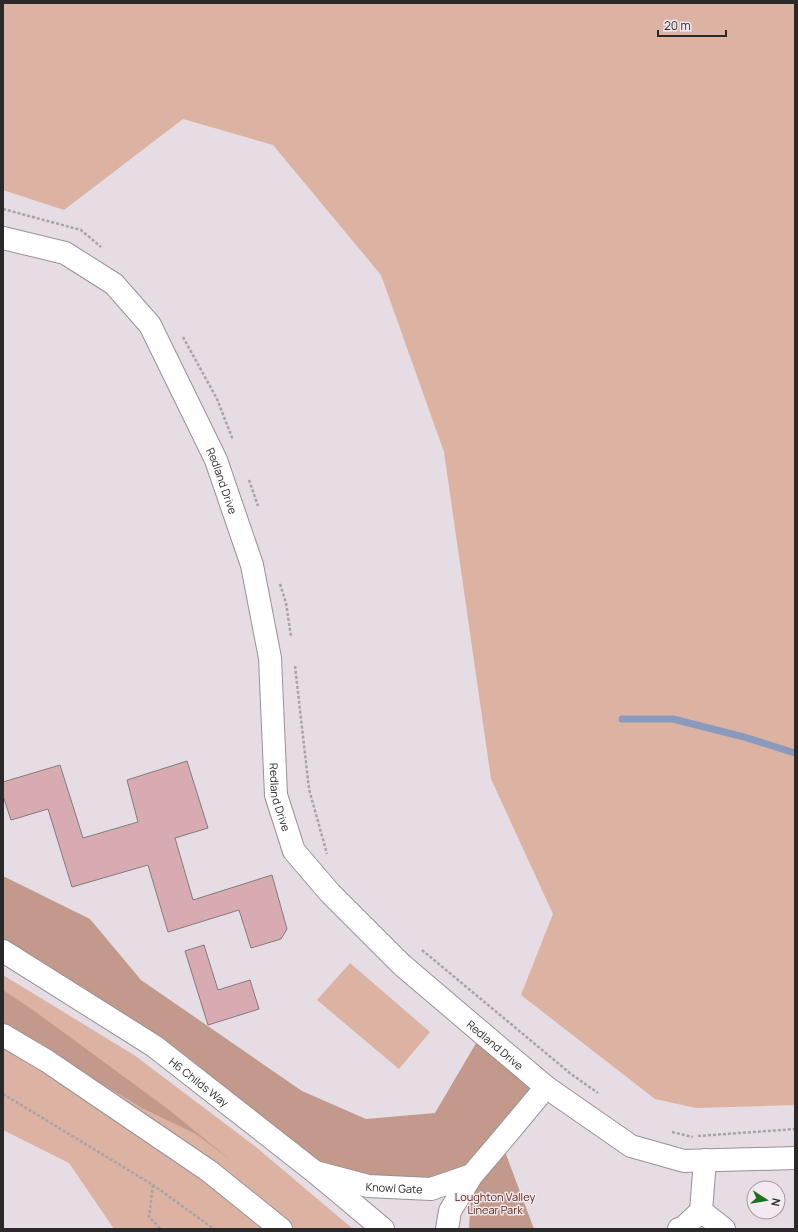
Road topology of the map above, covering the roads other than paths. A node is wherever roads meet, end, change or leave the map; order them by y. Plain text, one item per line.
1 (3, 238) edge
2 (3, 951) edge
3 (3, 1035) edge
4 (546, 1087) junction
5 (795, 1158) edge
6 (705, 1160) junction
7 (315, 1172) junction
8 (472, 1175) junction
9 (701, 1211) junction
10 (281, 1229) edge
11 (383, 1229) edge
12 (447, 1229) edge
13 (681, 1229) edge
14 (724, 1229) edge

1 - 4 street, Redland Drive
2 - 7 street, H6 Childs Way
3 - 10 street
4 - 6 street, Redland Drive
4 - 8 street
5 - 6 street, Redland Drive
6 - 9 street
7 - 8 street, Knowl Gate
7 - 11 street, H6 Childs Way
8 - 12 street
9 - 13 street
9 - 14 street

